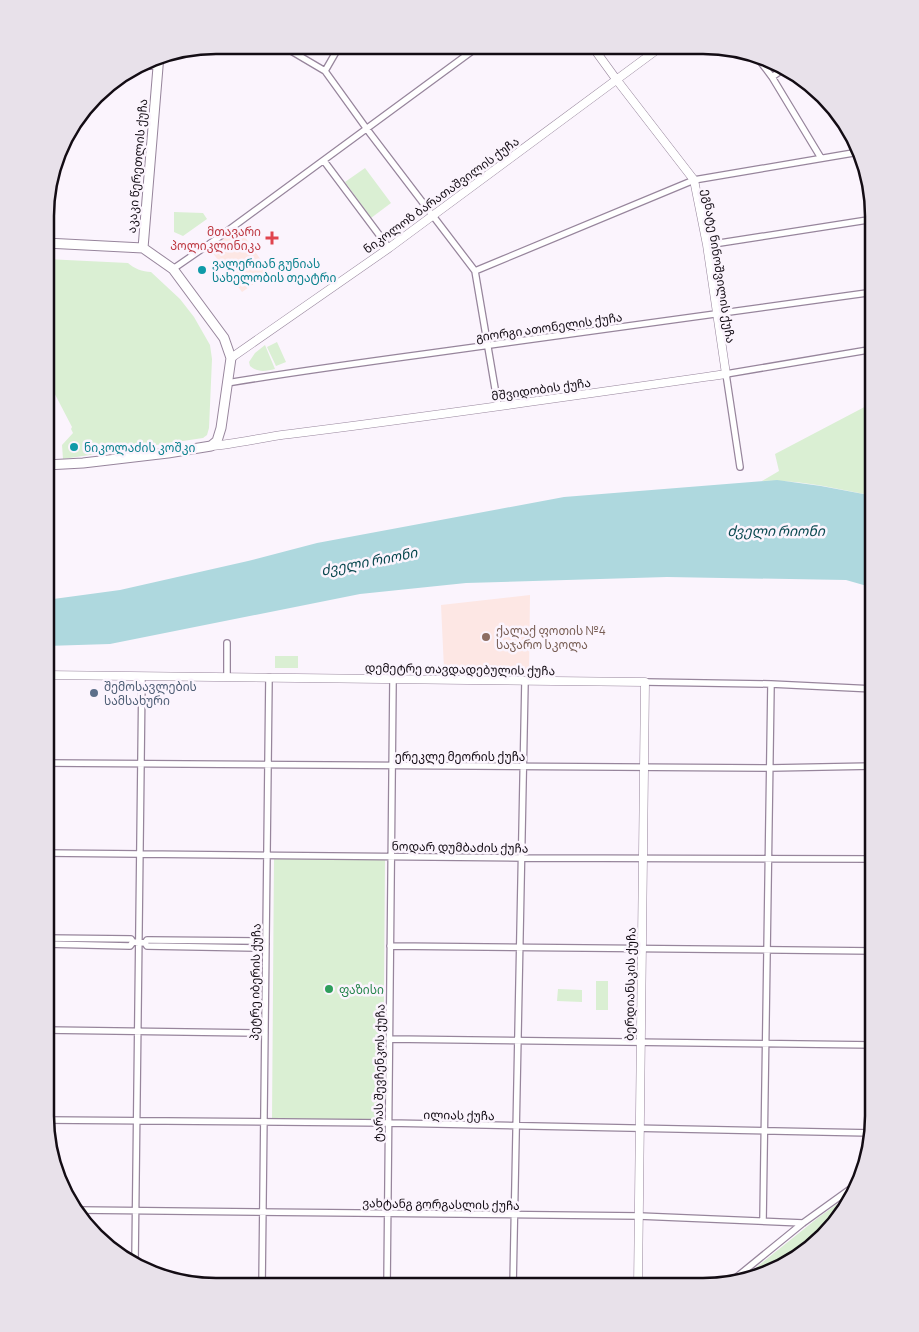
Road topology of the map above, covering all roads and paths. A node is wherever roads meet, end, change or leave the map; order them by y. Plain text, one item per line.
1 (296, 54) edge
2 (335, 54) edge
3 (468, 54) edge
4 (598, 54) edge
5 (651, 54) edge
6 (763, 65) edge
7 (154, 66) edge
8 (158, 66) joint
9 (325, 72) junction
10 (779, 72) edge
11 (772, 77) junction
12 (616, 79) junction
13 (367, 128) junction
14 (853, 153) edge
15 (821, 158) junction
16 (324, 160) junction
17 (694, 180) junction
18 (432, 215) junction
19 (865, 220) edge
20 (54, 243) edge
21 (707, 245) junction
22 (143, 248) junction
23 (388, 248) junction
24 (173, 269) junction
25 (475, 271) junction
26 (865, 293) edge
27 (716, 315) junction
28 (487, 345) junction
29 (865, 351) edge
30 (231, 358) junction
31 (726, 374) junction
32 (227, 383) junction
33 (498, 406) junction
34 (221, 428) junction
35 (225, 445) junction
36 (211, 446) junction
37 (54, 464) edge
38 (740, 467) dead end
39 (227, 643) dead end
40 (54, 674) edge
41 (142, 676) junction
42 (227, 677) junction
43 (269, 678) junction
44 (393, 680) junction
45 (526, 681) junction
46 (644, 682) junction
47 (772, 684) junction
48 (865, 689) edge
49 (54, 763) edge
50 (141, 763) junction
51 (268, 764) junction
52 (392, 766) junction
53 (524, 766) junction
54 (865, 766) edge
55 (644, 767) junction
56 (770, 768) junction
57 (54, 853) edge
58 (140, 853) junction
59 (267, 855) junction
60 (391, 856) junction
61 (522, 858) junction
62 (643, 858) junction
63 (769, 859) junction
64 (865, 859) edge
65 (54, 938) edge
66 (139, 942) junction
67 (54, 944) edge
68 (263, 944) junction
69 (390, 946) junction
70 (520, 948) junction
71 (642, 949) junction
72 (767, 950) junction
73 (865, 951) edge
74 (54, 1030) edge
75 (138, 1031) junction
76 (265, 1033) junction
77 (389, 1039) junction
78 (518, 1040) junction
79 (641, 1042) junction
80 (766, 1043) junction
81 (865, 1045) edge
82 (54, 1120) edge
83 (137, 1121) junction
84 (264, 1122) junction
85 (388, 1123) junction
86 (517, 1126) junction
87 (640, 1128) junction
88 (765, 1131) junction
89 (864, 1133) edge
90 (847, 1191) edge
91 (84, 1210) edge
92 (136, 1210) junction
93 (263, 1212) junction
94 (388, 1214) junction
95 (515, 1215) junction
96 (639, 1216) junction
97 (763, 1221) junction
98 (803, 1222) junction
99 (135, 1257) edge
100 (741, 1274) edge
101 (262, 1278) edge
102 (387, 1278) edge
103 (513, 1278) edge
104 (638, 1278) edge

1 - 9 street
2 - 9 street
3 - 13 street
4 - 12 street, ეგნატე ნინოშვილის ქუჩა
5 - 12 street, ნიკოლოზ ბარათაშვილის ქუჩა
6 - 11 street
7 - 8 street
8 - 22 main road, აკაკი წერეთლის ქუჩა
9 - 13 street
10 - 11 street
11 - 15 street
12 - 17 street, ეგნატე ნინოშვილის ქუჩა
12 - 18 street, ნიკოლოზ ბარათაშვილის ქუჩა
13 - 16 street
13 - 18 street
14 - 15 street
15 - 17 street
16 - 23 street
16 - 24 street
17 - 21 street, ეგნატე ნინოშვილის ქუჩა
17 - 25 street
18 - 23 street, ნიკოლოზ ბარათაშვილის ქუჩა
18 - 25 street
19 - 21 street
20 - 22 main road
21 - 27 street, ეგნატე ნინოშვილის ქუჩა
22 - 24 main road
23 - 30 street, ნიკოლოზ ბარათაშვილის ქუჩა
24 - 30 main road
25 - 28 street
26 - 27 street, გიორგი ათონელის ქუჩა
27 - 28 street, გიორგი ათონელის ქუჩა
27 - 31 street, ეგნატე ნინოშვილის ქუჩა
28 - 32 street, გიორგი ათონელის ქუჩა
28 - 33 street
29 - 31 street, მშვიდობის ქუჩა
30 - 32 main road
31 - 33 street, მშვიდობის ქუჩა
31 - 38 street
32 - 34 main road
33 - 35 street, მშვიდობის ქუჩა
34 - 35 street
34 - 36 main road
35 - 36 street, მშვიდობის ქუჩა
36 - 37 main road
39 - 42 street
40 - 41 street, დემეტრე თავდადებულის ქუჩა
41 - 42 street, დემეტრე თავდადებულის ქუჩა
41 - 50 street
42 - 43 street, დემეტრე თავდადებულის ქუჩა
43 - 44 street, დემეტრე თავდადებულის ქუჩა
43 - 51 street, პეტრე იბერის ქუჩა
44 - 45 street, დემეტრე თავდადებულის ქუჩა
44 - 52 street, ტარას შევჩენკოს ქუჩა
45 - 46 street, დემეტრე თავდადებულის ქუჩა
45 - 53 street
46 - 47 street, დემეტრე თავდადებულის ქუჩა
46 - 55 street, ბერდიანსკის ქუჩა
47 - 48 street, დემეტრე თავდადებულის ქუჩა
47 - 56 street
49 - 50 street, ერეკლე მეორის ქუჩა
50 - 51 street, ერეკლე მეორის ქუჩა
50 - 58 street
51 - 52 street, ერეკლე მეორის ქუჩა
51 - 59 street, პეტრე იბერის ქუჩა
52 - 53 street, ერეკლე მეორის ქუჩა
52 - 60 street, ტარას შევჩენკოს ქუჩა
53 - 55 street, ერეკლე მეორის ქუჩა
53 - 61 street
54 - 56 street, ერეკლე მეორის ქუჩა
55 - 56 street, ერეკლე მეორის ქუჩა
55 - 62 street, ბერდიანსკის ქუჩა
56 - 63 street
57 - 58 street, ნოდარ დუმბაძის ქუჩა
58 - 59 street, ნოდარ დუმბაძის ქუჩა
58 - 66 street
59 - 60 street, ნოდარ დუმბაძის ქუჩა
59 - 68 street, პეტრე იბერის ქუჩა
60 - 61 street, ნოდარ დუმბაძის ქუჩა
60 - 69 street, ტარას შევჩენკოს ქუჩა
61 - 62 street, ნოდარ დუმბაძის ქუჩა
61 - 70 street
62 - 63 street, ნოდარ დუმბაძის ქუჩა
62 - 71 street, ბერდიანსკის ქუჩა
63 - 64 street, ნოდარ დუმბაძის ქუჩა
63 - 72 street
65 - 66 street
66 - 67 street
66 - 68 street
66 - 75 street
68 - 76 street, პეტრე იბერის ქუჩა
69 - 70 street
69 - 77 street, ტარას შევჩენკოს ქუჩა
70 - 71 street
70 - 78 street
71 - 72 street
71 - 79 street, ბერდიანსკის ქუჩა
72 - 73 street
72 - 80 street
74 - 75 street
75 - 76 street
75 - 83 street
76 - 84 street, პეტრე იბერის ქუჩა
77 - 78 street
77 - 85 street, ტარას შევჩენკოს ქუჩა
78 - 79 street
78 - 86 street
79 - 80 street
79 - 87 street, ბერდიანსკის ქუჩა
80 - 81 street
80 - 88 street
82 - 83 street, ილიას ქუჩა
83 - 84 street, ილიას ქუჩა
83 - 92 street
84 - 85 street, ილიას ქუჩა
84 - 93 street, პეტრე იბერის ქუჩა
85 - 86 street, ილიას ქუჩა
85 - 94 street, ტარას შევჩენკოს ქუჩა
86 - 87 street, ილიას ქუჩა
86 - 95 street
87 - 88 street, ილიას ქუჩა
87 - 96 street, ბერდიანსკის ქუჩა
88 - 89 street, ილიას ქუჩა
88 - 97 street
90 - 98 street
91 - 92 street, ვახტანგ გორგასლის ქუჩა
92 - 93 street, ვახტანგ გორგასლის ქუჩა
92 - 99 street
93 - 94 street, ვახტანგ გორგასლის ქუჩა
93 - 101 street, პეტრე იბერის ქუჩა
94 - 95 street, ვახტანგ გორგასლის ქუჩა
94 - 102 street, ტარას შევჩენკოს ქუჩა
95 - 96 street, ვახტანგ გორგასლის ქუჩა
95 - 103 street
96 - 97 street, ვახტანგ გორგასლის ქუჩა
96 - 104 street, ბერდიანსკის ქუჩა
97 - 98 street, ვახტანგ გორგასლის ქუჩა
98 - 100 street

